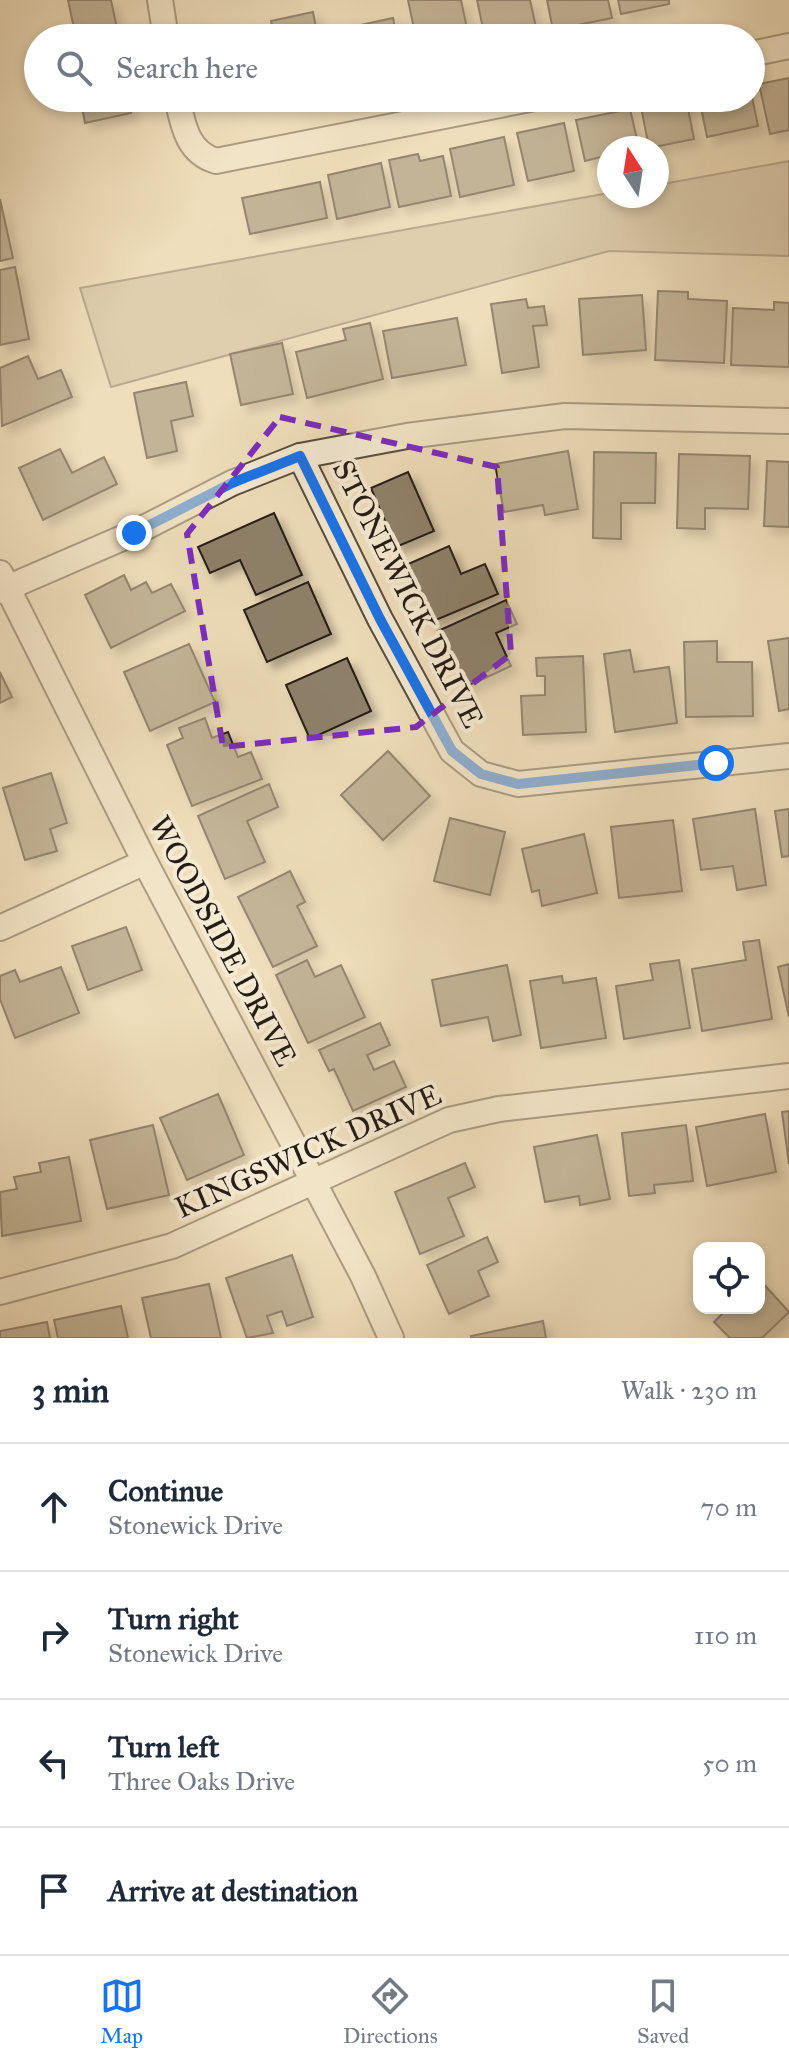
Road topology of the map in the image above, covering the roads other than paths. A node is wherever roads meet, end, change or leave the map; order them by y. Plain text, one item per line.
1 (160, 0) edge
2 (164, 24) edge
3 (789, 46) edge
4 (765, 51) edge
5 (180, 112) edge
6 (464, 112) edge
7 (789, 421) edge
8 (300, 456) junction
9 (2, 584) edge
10 (789, 756) edge
11 (145, 862) junction
12 (0, 928) edge
13 (789, 1076) edge
14 (312, 1180) junction
15 (0, 1292) edge
16 (391, 1338) edge

1 - 2 street
3 - 4 street
5 - 6 street
7 - 8 street
8 - 9 street
8 - 10 street, STONEWICK DRIVE
9 - 11 street, WOODSIDE DRIVE
11 - 12 street
11 - 14 street, WOODSIDE DRIVE
13 - 14 street, KINGSWICK DRIVE
14 - 15 street, KINGSWICK DRIVE
14 - 16 street, WOODSIDE DRIVE

